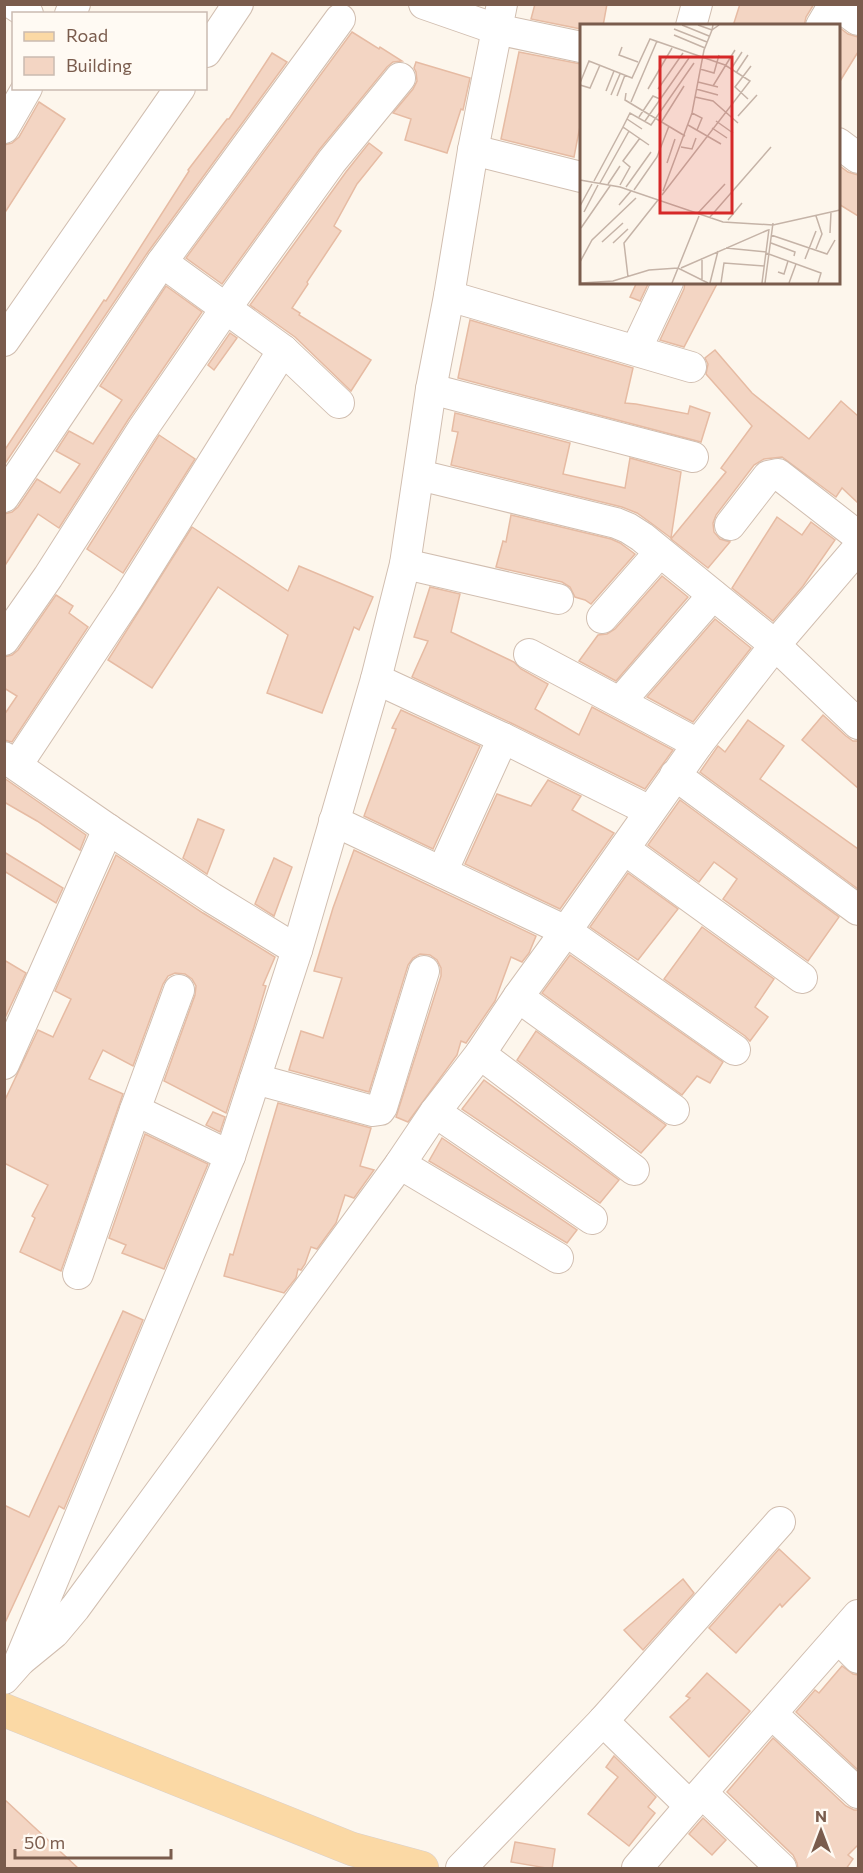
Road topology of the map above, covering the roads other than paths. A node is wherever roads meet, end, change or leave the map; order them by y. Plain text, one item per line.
1 (238, 4) edge
2 (424, 4) edge
3 (697, 4) edge
4 (835, 4) edge
5 (499, 17) edge
6 (340, 19) dead end
7 (858, 20) edge
8 (692, 24) edge
9 (822, 24) edge
10 (580, 47) edge
11 (207, 50) edge
12 (400, 78) dead end
13 (179, 90) edge
14 (17, 95) edge
15 (4, 128) edge
16 (473, 150) junction
17 (580, 177) edge
18 (162, 262) junction
19 (667, 284) edge
20 (449, 296) junction
21 (226, 308) junction
22 (4, 341) edge
23 (283, 350) junction
24 (636, 350) junction
25 (691, 367) dead end
26 (431, 389) junction
27 (339, 403) dead end
28 (693, 457) dead end
29 (419, 475) junction
30 (4, 497) edge
31 (730, 525) dead end
32 (857, 551) edge
33 (659, 553) junction
34 (405, 564) junction
35 (713, 595) junction
36 (558, 599) dead end
37 (602, 618) dead end
38 (4, 640) edge
39 (776, 645) junction
40 (530, 654) dead end
41 (376, 679) junction
42 (620, 702) junction
43 (858, 724) edge
44 (503, 738) junction
45 (698, 744) junction
46 (11, 761) edge
47 (675, 775) junction
48 (650, 811) junction
49 (334, 821) junction
50 (108, 829) junction
51 (624, 849) junction
52 (442, 872) junction
53 (858, 910) edge
54 (566, 931) junction
55 (297, 950) junction
56 (424, 971) dead end
57 (802, 978) dead end
58 (179, 990) dead end
59 (518, 997) junction
60 (735, 1050) dead end
61 (480, 1054) junction
62 (4, 1064) edge
63 (255, 1079) junction
64 (135, 1110) junction
65 (674, 1110) dead end
66 (435, 1112) junction
67 (230, 1156) junction
68 (400, 1164) junction
69 (634, 1170) dead end
70 (592, 1219) dead end
71 (558, 1258) dead end
72 (78, 1274) dead end
73 (780, 1522) dead end
74 (858, 1616) edge
75 (848, 1648) edge
76 (12, 1671) edge
77 (4, 1710) edge
78 (772, 1714) junction
79 (603, 1721) junction
80 (4, 1733) edge
81 (858, 1793) edge
82 (696, 1799) junction
83 (352, 1869) edge
84 (422, 1869) edge
85 (461, 1869) edge
86 (637, 1869) edge
87 (781, 1869) edge

1 - 11 street
2 - 5 street
3 - 8 street
4 - 7 street
4 - 9 street
5 - 10 street
5 - 16 street
6 - 18 street
12 - 21 street
13 - 22 street
14 - 15 street
16 - 17 street
16 - 20 street
18 - 21 street
18 - 30 street
19 - 24 street
20 - 24 street
20 - 26 street
21 - 23 street
21 - 38 street
23 - 27 street
23 - 46 street
24 - 25 street
26 - 28 street
26 - 29 street
29 - 33 street
29 - 34 street
31 - 32 street
32 - 39 street
33 - 35 street
33 - 37 street
34 - 36 street
34 - 41 street
35 - 39 street
35 - 42 street
39 - 43 street
39 - 45 street
40 - 42 street
41 - 44 street
41 - 49 street
42 - 45 street
44 - 48 street
44 - 52 street
45 - 47 street
46 - 50 street
47 - 48 street
47 - 53 street
48 - 51 street
49 - 52 street
49 - 55 street
50 - 55 street
50 - 62 street
51 - 54 street
51 - 57 street
52 - 54 street
54 - 59 street
54 - 60 street
55 - 63 street
56 - 63 street
58 - 64 street
59 - 61 street
59 - 65 street
61 - 66 street
61 - 69 street
63 - 67 street
64 - 67 street
64 - 72 street
66 - 68 street
66 - 70 street
67 - 76 street
68 - 71 street
68 - 76 street
73 - 79 street
74 - 75 street
75 - 78 street
77 - 84 main road
78 - 81 street
78 - 82 street
79 - 82 street
79 - 85 street
80 - 83 main road
82 - 86 street
82 - 87 street

